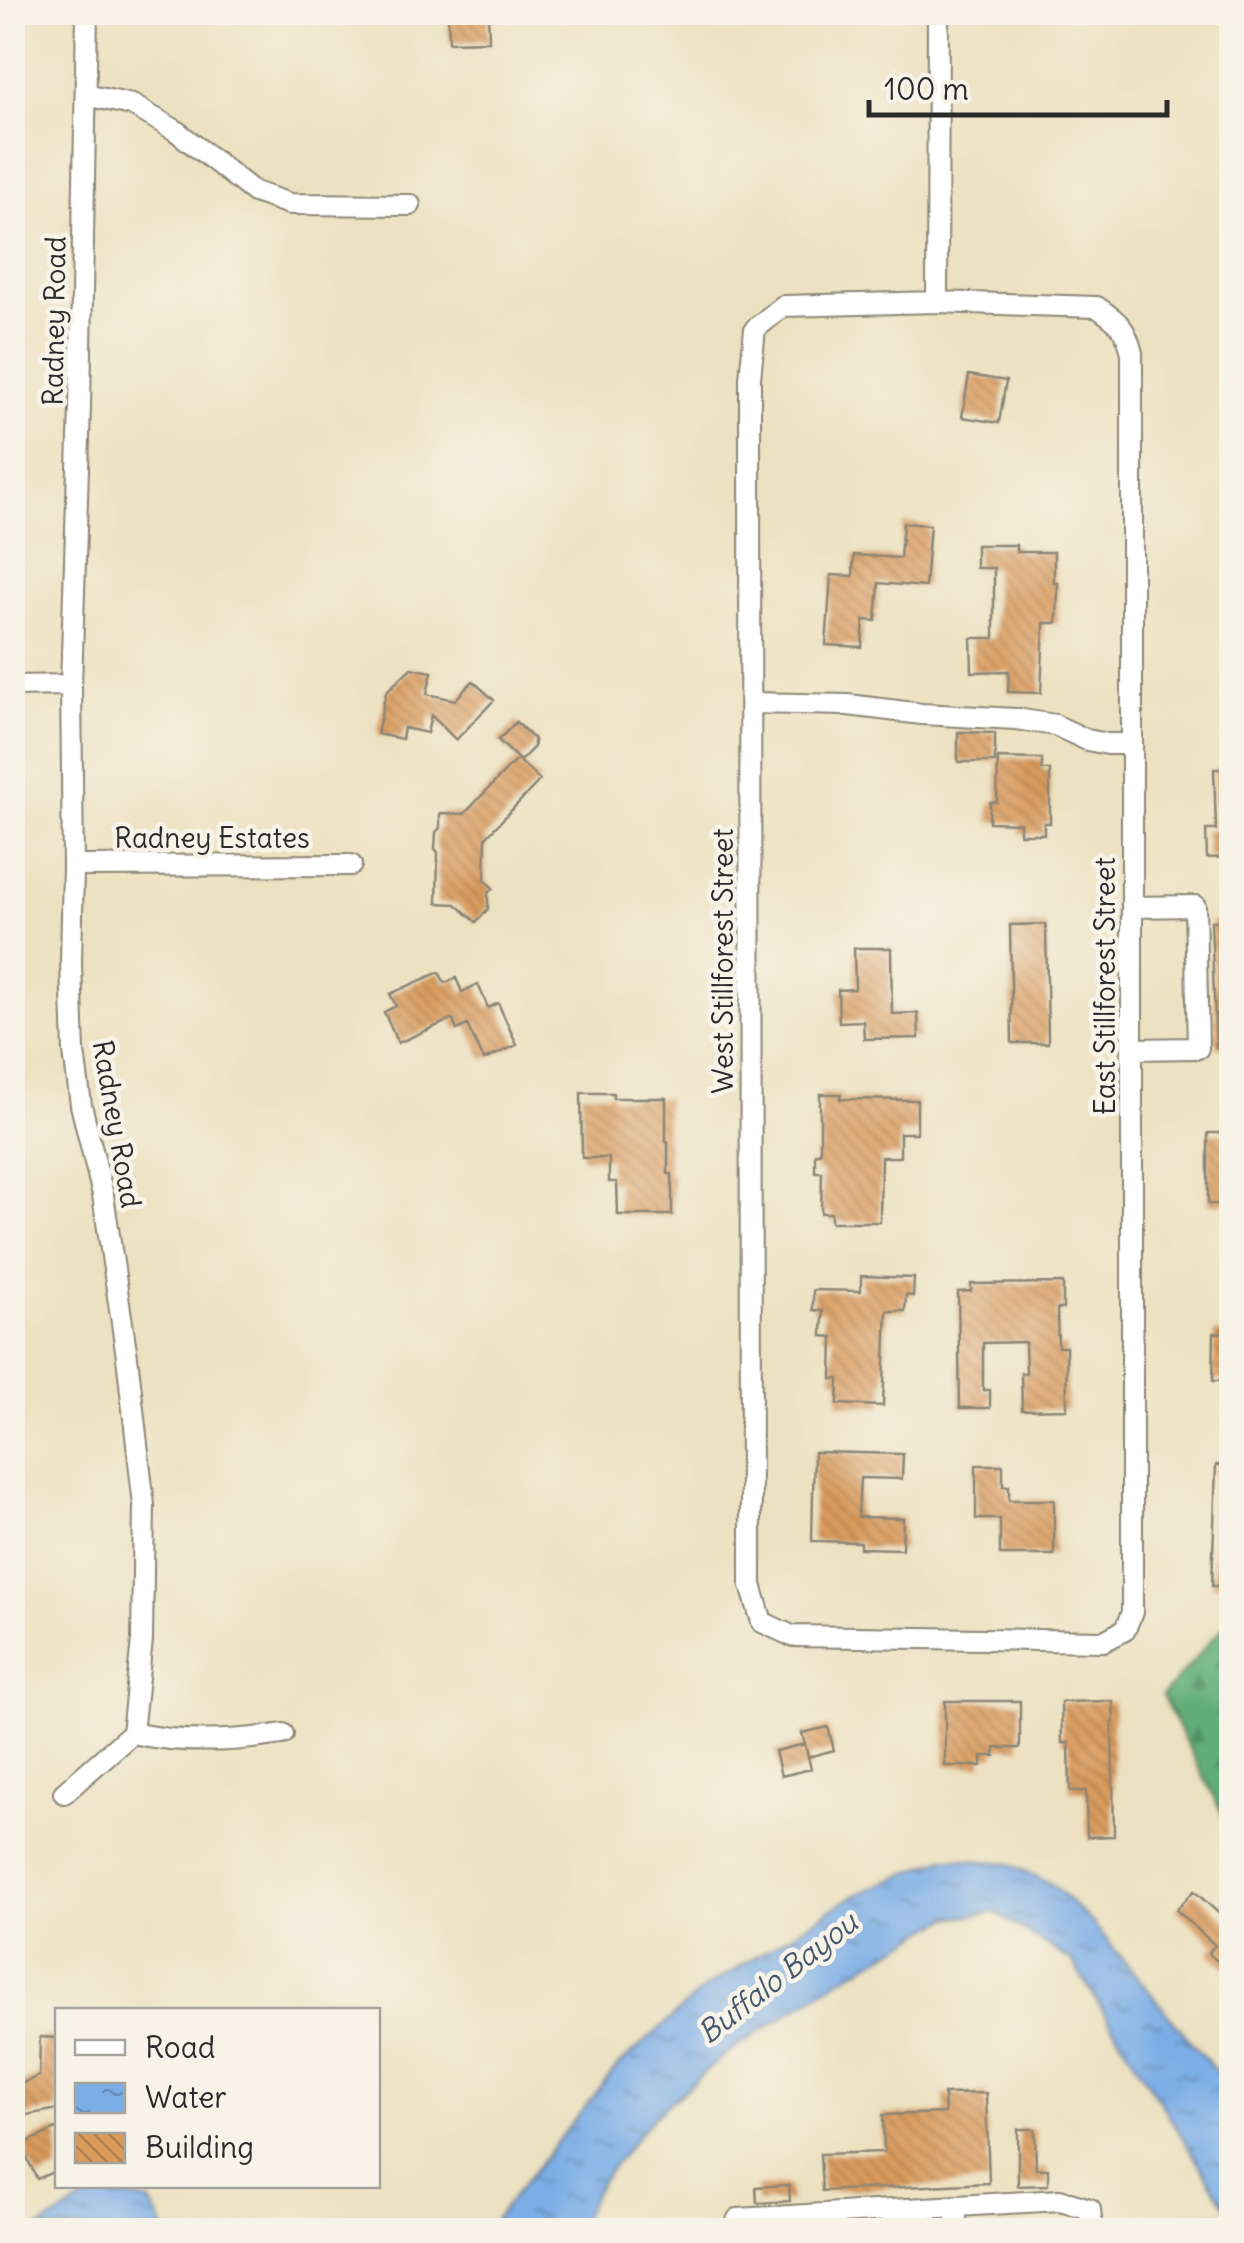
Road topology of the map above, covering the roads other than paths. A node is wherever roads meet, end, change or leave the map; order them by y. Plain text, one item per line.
1 (87, 12) edge
2 (938, 12) edge
3 (86, 94) junction
4 (410, 205) dead end
5 (937, 302) junction
6 (71, 685) junction
7 (12, 686) edge
8 (750, 703) junction
9 (1132, 744) junction
10 (351, 865) dead end
11 (74, 866) junction
12 (1132, 907) junction
13 (1132, 1049) junction
14 (919, 1639) joint
15 (132, 1734) junction
16 (282, 1734) dead end
17 (64, 1792) dead end
18 (956, 2206) junction
19 (857, 2221) edge
20 (733, 2230) edge
21 (956, 2230) edge
22 (1092, 2230) edge

1 - 3 street, Radney Road
2 - 5 street
3 - 4 street
3 - 6 street, Radney Road
5 - 8 street, West Stillforest Street
5 - 9 street, East Stillforest Street
6 - 7 street
6 - 11 street, Radney Road
8 - 9 street
8 - 14 street, West Stillforest Street
9 - 12 street, East Stillforest Street
10 - 11 street, Radney Estates
11 - 15 street, Radney Road
12 - 13 street, East Stillforest Street
12 - 13 street
13 - 14 street, East Stillforest Street
15 - 16 street
15 - 17 street
18 - 19 street
18 - 21 street
18 - 22 street
19 - 20 street

